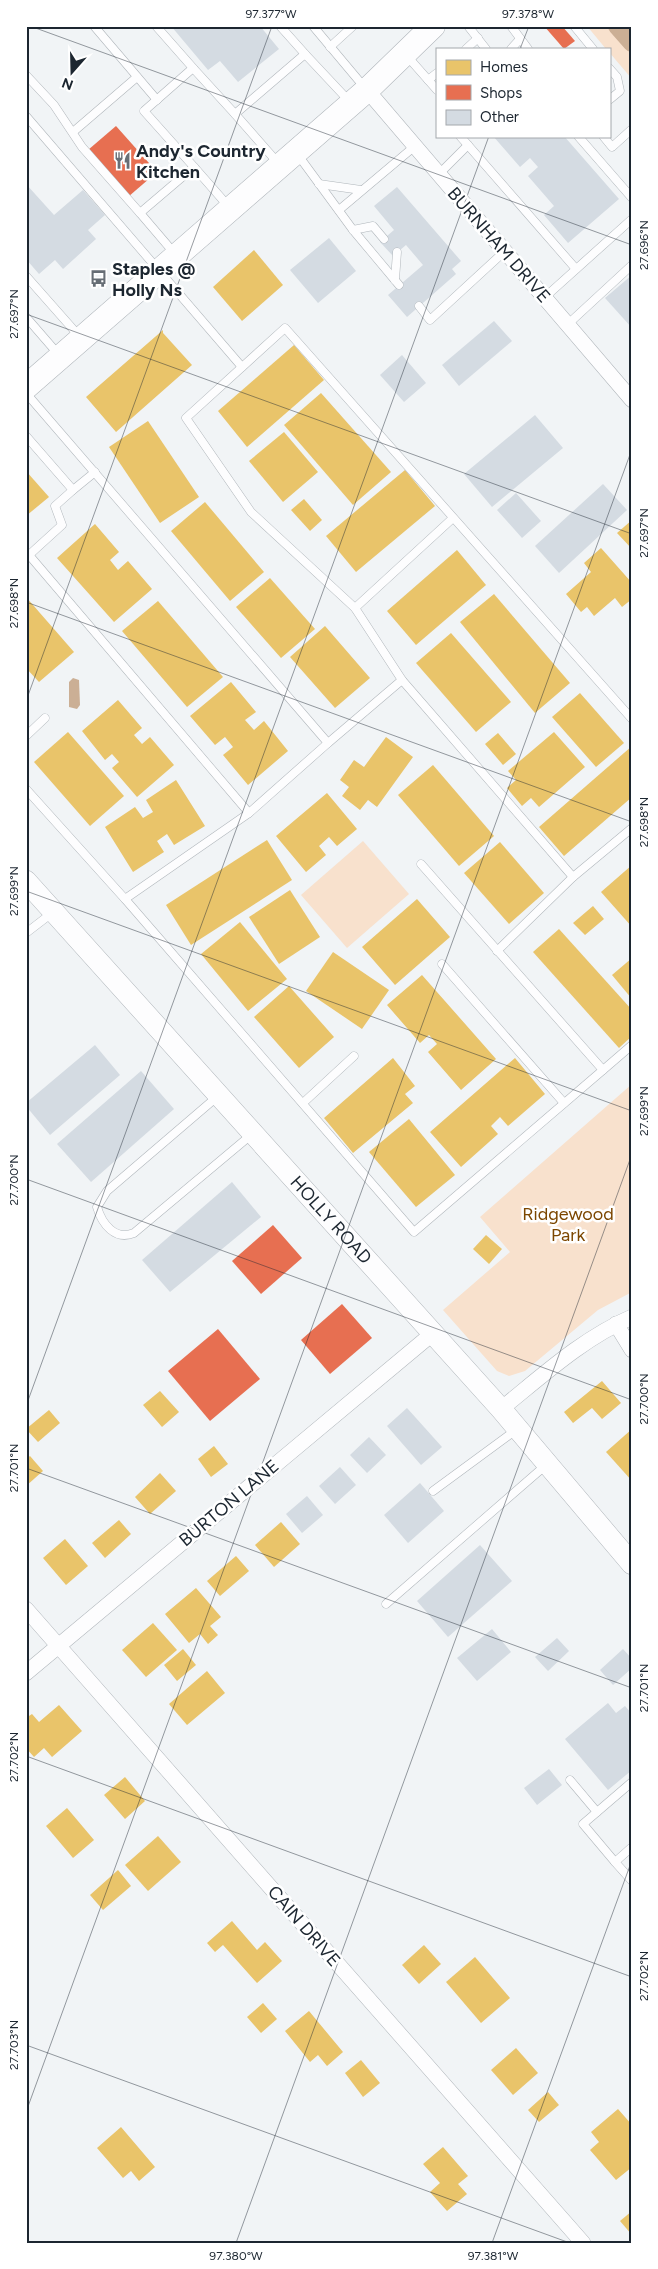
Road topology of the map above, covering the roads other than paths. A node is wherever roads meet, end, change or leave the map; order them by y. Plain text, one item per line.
1 (94, 26) edge
2 (156, 26) edge
3 (280, 26) edge
4 (313, 26) edge
5 (353, 26) edge
6 (433, 26) edge
7 (468, 26) edge
8 (511, 26) edge
9 (574, 26) edge
10 (478, 38) junction
11 (520, 39) junction
12 (330, 47) junction
13 (467, 48) edge
14 (485, 48) edge
15 (512, 48) edge
16 (527, 48) edge
17 (592, 48) edge
18 (305, 54) junction
19 (405, 54) junction
20 (193, 68) junction
21 (610, 69) edge
22 (436, 74) edge
23 (26, 75) edge
24 (137, 77) junction
25 (428, 80) junction
26 (436, 89) edge
27 (359, 97) junction
28 (610, 99) edge
29 (157, 100) junction
30 (235, 114) junction
31 (26, 116) edge
32 (632, 129) edge
33 (73, 132) junction
34 (462, 138) edge
35 (580, 138) edge
36 (605, 138) edge
37 (468, 145) junction
38 (415, 146) junction
39 (288, 158) junction
40 (194, 167) junction
41 (439, 174) junction
42 (318, 184) junction
43 (360, 190) junction
44 (632, 198) edge
45 (230, 208) junction
46 (339, 210) junction
47 (140, 213) junction
48 (632, 219) edge
49 (353, 230) junction
50 (384, 239) dead end
51 (505, 251) junction
52 (397, 252) dead end
53 (168, 262) junction
54 (632, 265) edge
55 (576, 269) junction
56 (26, 276) edge
57 (544, 298) junction
58 (419, 306) dead end
59 (26, 317) edge
60 (567, 325) junction
61 (81, 338) junction
62 (60, 357) junction
63 (242, 367) junction
64 (26, 387) edge
65 (26, 393) edge
66 (632, 400) edge
67 (26, 436) edge
68 (95, 472) junction
69 (72, 490) junction
70 (453, 518) junction
71 (28, 556) edge
72 (355, 608) junction
73 (402, 680) junction
74 (45, 718) dead end
75 (632, 719) edge
76 (26, 736) edge
77 (328, 743) junction
78 (26, 789) edge
79 (250, 813) junction
80 (632, 828) edge
81 (421, 864) dead end
82 (573, 878) junction
83 (26, 880) edge
84 (125, 899) junction
85 (54, 912) junction
86 (26, 933) edge
87 (498, 951) junction
88 (442, 964) dead end
89 (632, 1045) edge
90 (354, 1056) dead end
91 (603, 1070) junction
92 (219, 1096) junction
93 (302, 1103) junction
94 (564, 1103) junction
95 (253, 1134) junction
96 (632, 1318) edge
97 (616, 1324) junction
98 (432, 1334) junction
99 (632, 1350) edge
100 (501, 1409) junction
101 (517, 1428) junction
102 (547, 1464) junction
103 (433, 1491) dead end
104 (632, 1564) edge
105 (386, 1604) dead end
106 (26, 1609) edge
107 (58, 1646) junction
108 (26, 1673) edge
109 (570, 1780) dead end
110 (632, 1782) edge
111 (597, 1812) junction
112 (632, 1848) edge
113 (615, 1862) junction
114 (632, 1881) edge
115 (582, 2243) edge

1 - 24 lane
2 - 20 lane
3 - 18 lane
4 - 12 lane
5 - 12 lane
6 - 19 main road
7 - 10 lane
8 - 11 lane
9 - 17 lane
10 - 13 lane
10 - 14 lane
11 - 15 lane
11 - 16 lane
12 - 27 lane
18 - 27 lane
18 - 30 lane
19 - 25 lane
19 - 27 main road
20 - 29 lane
20 - 30 lane
21 - 28 lane
22 - 25 lane
23 - 33 lane
24 - 29 lane
24 - 33 lane
25 - 26 lane
27 - 38 street, BURNHAM DRIVE
27 - 39 main road
29 - 40 lane
30 - 39 lane
31 - 53 lane
32 - 36 lane
33 - 47 lane
34 - 37 lane
35 - 44 lane
37 - 41 lane
37 - 55 lane
38 - 41 street, BURNHAM DRIVE
38 - 43 lane
39 - 42 lane
39 - 45 main road
40 - 45 lane
40 - 47 lane
41 - 51 street, BURNHAM DRIVE
42 - 43 lane
42 - 46 lane
43 - 46 lane
45 - 53 main road
46 - 49 lane
47 - 53 lane
48 - 55 lane
49 - 50 lane
49 - 52 lane
51 - 57 street, BURNHAM DRIVE
51 - 58 lane
53 - 61 main road
53 - 63 lane
54 - 60 lane
55 - 57 lane
56 - 61 lane
57 - 60 street, BURNHAM DRIVE
59 - 62 lane
60 - 66 street, BURNHAM DRIVE
61 - 62 main road
62 - 64 main road
63 - 70 lane
63 - 72 lane
65 - 68 lane
67 - 69 lane
68 - 69 lane
68 - 77 lane
69 - 71 lane
70 - 72 lane
70 - 75 lane
71 - 79 lane
72 - 73 lane
73 - 77 lane
73 - 82 lane
74 - 76 lane
77 - 79 lane
78 - 84 lane
79 - 84 lane
80 - 82 lane
81 - 87 lane
82 - 87 lane
83 - 85 main road, HOLLY ROAD
84 - 93 lane
85 - 86 lane
85 - 92 main road, HOLLY ROAD
87 - 91 lane
88 - 94 lane
89 - 91 lane
90 - 93 lane
91 - 94 lane
92 - 95 main road, HOLLY ROAD
92 - 95 lane
93 - 94 lane
95 - 98 main road, HOLLY ROAD
96 - 97 street
97 - 99 street
97 - 100 street
98 - 100 main road, HOLLY ROAD
98 - 107 street, BURTON LANE
100 - 101 main road, HOLLY ROAD
101 - 102 main road, HOLLY ROAD
101 - 103 lane
102 - 104 main road, HOLLY ROAD
102 - 105 lane
106 - 107 street, CAIN DRIVE
107 - 108 street, BURTON LANE
107 - 115 street, CAIN DRIVE
109 - 111 lane
110 - 111 lane
111 - 113 lane
112 - 113 lane
113 - 114 lane

